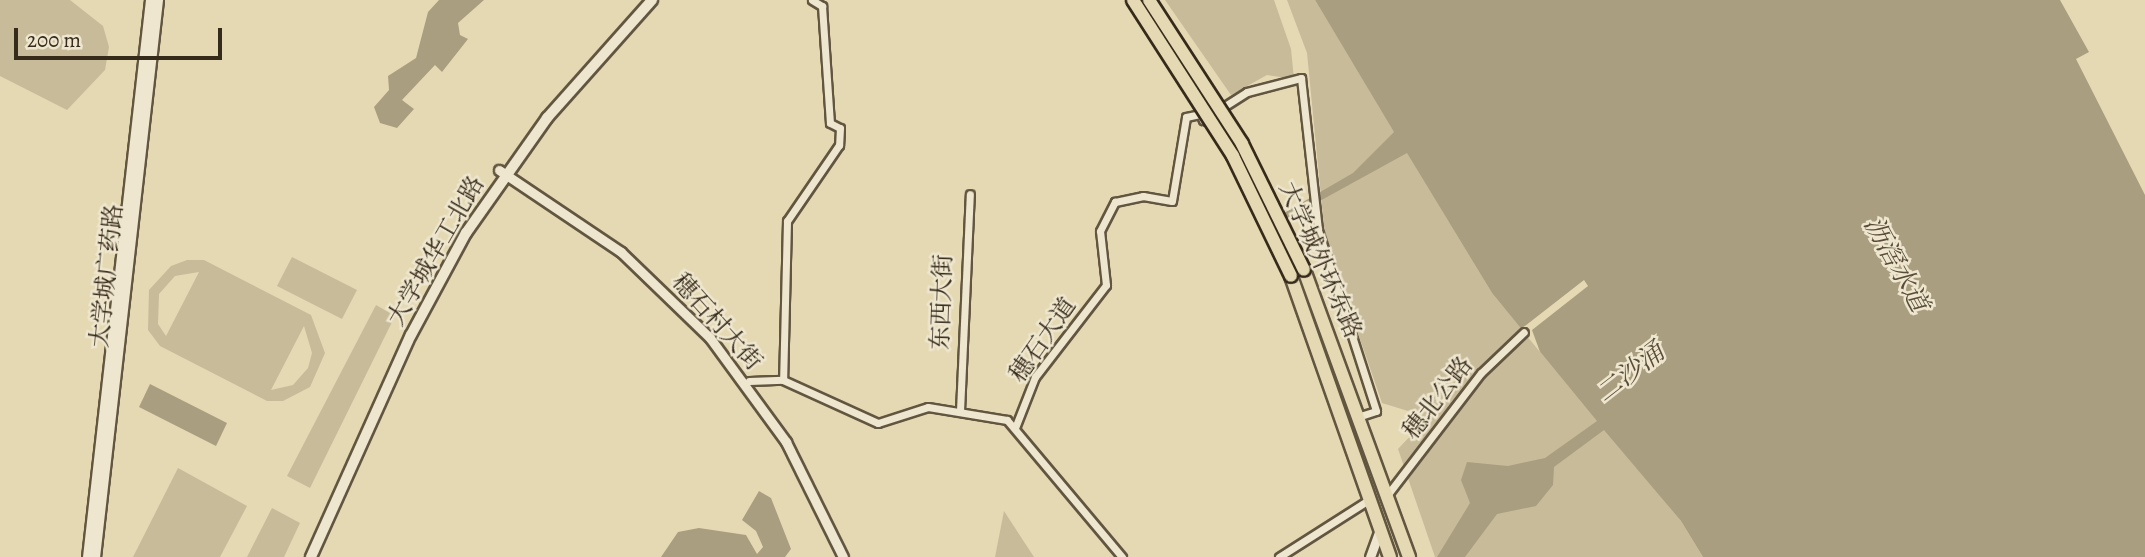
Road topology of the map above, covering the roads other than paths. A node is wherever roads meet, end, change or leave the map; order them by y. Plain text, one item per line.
1 (150, 0) edge
2 (158, 0) edge
3 (642, 0) edge
4 (652, 0) edge
5 (812, 0) edge
6 (1133, 0) edge
7 (1149, 0) edge
8 (502, 172) junction
9 (970, 194) dead end
10 (1524, 332) dead end
11 (783, 380) junction
12 (749, 381) dead end
13 (960, 411) junction
14 (1361, 416) junction
15 (1015, 428) junction
16 (1388, 494) junction
17 (1370, 499) junction
18 (1379, 526) junction
19 (87, 557) edge
20 (95, 557) edge
21 (304, 557) edge
22 (312, 557) edge
23 (843, 557) edge
24 (1122, 557) edge
25 (1279, 557) edge
26 (1370, 557) edge
27 (1390, 557) edge
28 (1409, 557) edge

1 - 19 street, 大学城广药路
2 - 20 street, 大学城广药路
3 - 8 main road, 大学城华工北路
4 - 8 main road, 大学城华工北路
5 - 11 street
6 - 17 main road, 大学城外环东路, bridge
7 - 14 main road, 大学城外环东路, bridge
8 - 21 main road, 大学城华工北路
8 - 22 main road, 大学城华工北路
8 - 23 street, 穗石村大街
9 - 13 street, 东西大街
10 - 16 street, 穗北公路
11 - 12 street
11 - 13 street
13 - 15 street
14 - 15 street, 穗石大道
14 - 16 main road, 大学城外环东路
15 - 24 street
16 - 28 main road, 大学城外环东路
17 - 18 main road, 大学城外环东路
17 - 25 street
18 - 26 street
18 - 27 main road, 大学城外环东路

